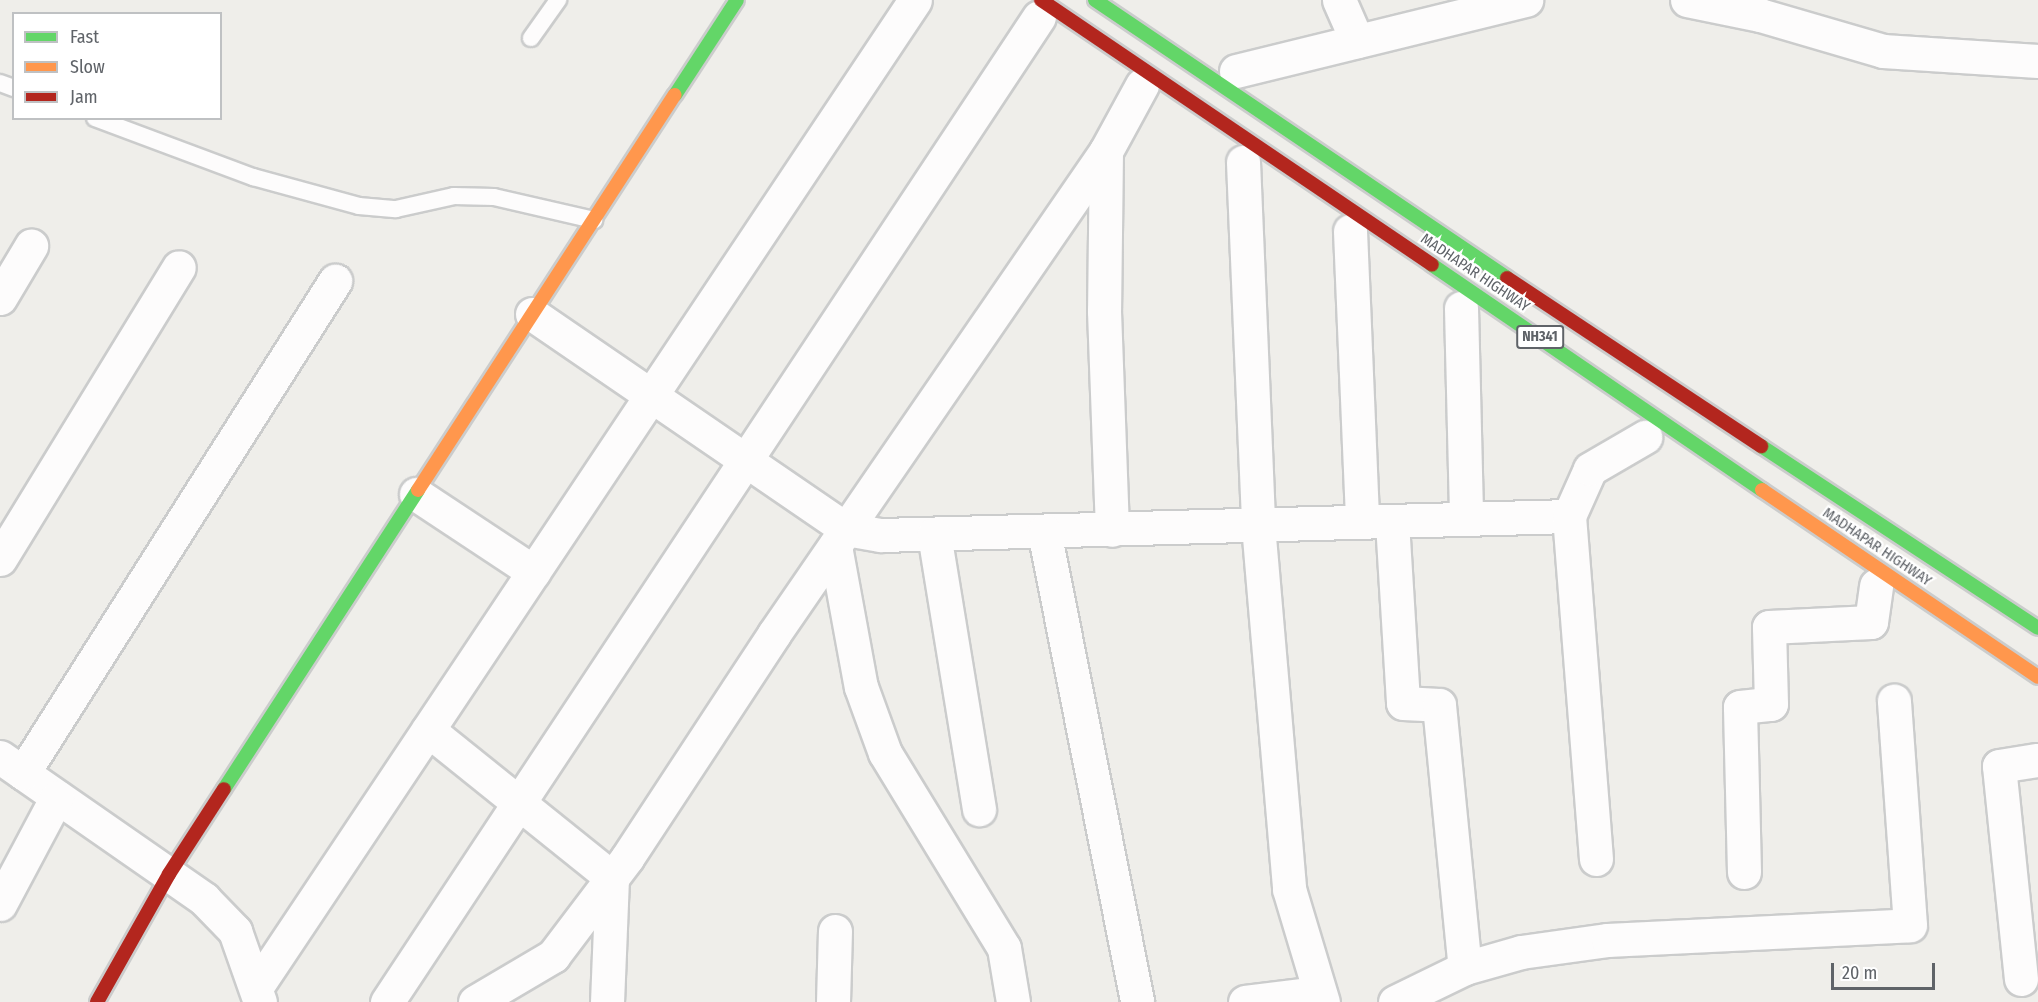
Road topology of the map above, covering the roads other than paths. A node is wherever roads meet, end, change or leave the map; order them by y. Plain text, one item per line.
1 (558, 0) edge
2 (737, 0) edge
3 (915, 0) edge
4 (1095, 0) edge
5 (1339, 0) edge
6 (1526, 0) edge
7 (1687, 0) edge
8 (1040, 8) edge
9 (531, 39) dead end
10 (1357, 41) junction
11 (2038, 61) edge
12 (1236, 71) dead end
13 (1142, 85) dead end
14 (101, 120) edge
15 (1106, 151) junction
16 (1243, 162) dead end
17 (594, 220) junction
18 (1350, 231) dead end
19 (31, 246) dead end
20 (179, 267) dead end
21 (334, 281) dead end
22 (0, 298) edge
23 (1461, 308) dead end
24 (532, 314) junction
25 (651, 395) junction
26 (1646, 437) dead end
27 (749, 460) junction
28 (416, 494) junction
29 (1569, 516) junction
30 (1466, 519) junction
31 (1377, 522) junction
32 (1258, 525) junction
33 (1112, 530) junction
34 (1044, 531) junction
35 (934, 534) junction
36 (840, 538) junction
37 (0, 559) edge
38 (534, 572) junction
39 (1876, 585) dead end
40 (2038, 628) edge
41 (2038, 677) edge
42 (1894, 700) dead end
43 (428, 730) junction
44 (2038, 759) edge
45 (12, 765) edge
46 (57, 797) junction
47 (518, 806) junction
48 (979, 809) dead end
49 (1596, 860) dead end
50 (1744, 872) dead end
51 (169, 874) junction
52 (612, 878) junction
53 (0, 904) edge
54 (835, 931) dead end
55 (1465, 968) junction
56 (2021, 979) dead end
57 (259, 994) edge
58 (1320, 998) edge
59 (97, 1002) edge
60 (387, 1002) edge
61 (475, 1002) edge
62 (607, 1002) edge
63 (833, 1002) edge
64 (1013, 1002) edge
65 (1137, 1002) edge
66 (1245, 1002) edge
67 (1395, 1002) edge

1 - 9 lane
2 - 17 main road
3 - 25 street
4 - 40 main road, MADHAPAR HIGHWAY / NH341
5 - 10 street
6 - 10 street
7 - 11 street
8 - 27 street
8 - 41 main road, MADHAPAR HIGHWAY / NH341
10 - 12 street
13 - 15 street
14 - 17 lane
15 - 33 street
15 - 36 street
16 - 32 street
17 - 24 main road
18 - 31 street
19 - 22 street
20 - 37 street
21 - 45 street
23 - 30 street
24 - 25 street
24 - 28 main road
25 - 27 street
25 - 38 street
26 - 29 street
27 - 36 street
27 - 47 street
28 - 38 street
28 - 51 main road
29 - 30 street
29 - 49 street
30 - 31 street
31 - 32 street
31 - 55 street
32 - 33 street
32 - 58 street
33 - 34 street
34 - 35 street
34 - 65 street
35 - 36 street
35 - 48 street
36 - 52 street
36 - 64 street
38 - 43 street
39 - 50 street
42 - 55 street
43 - 47 street
43 - 57 street
44 - 56 street
45 - 46 street
46 - 51 street
46 - 53 street
47 - 52 street
47 - 60 street
51 - 57 street
51 - 59 main road
52 - 61 street
52 - 62 street
54 - 63 street
55 - 67 street
58 - 66 street

